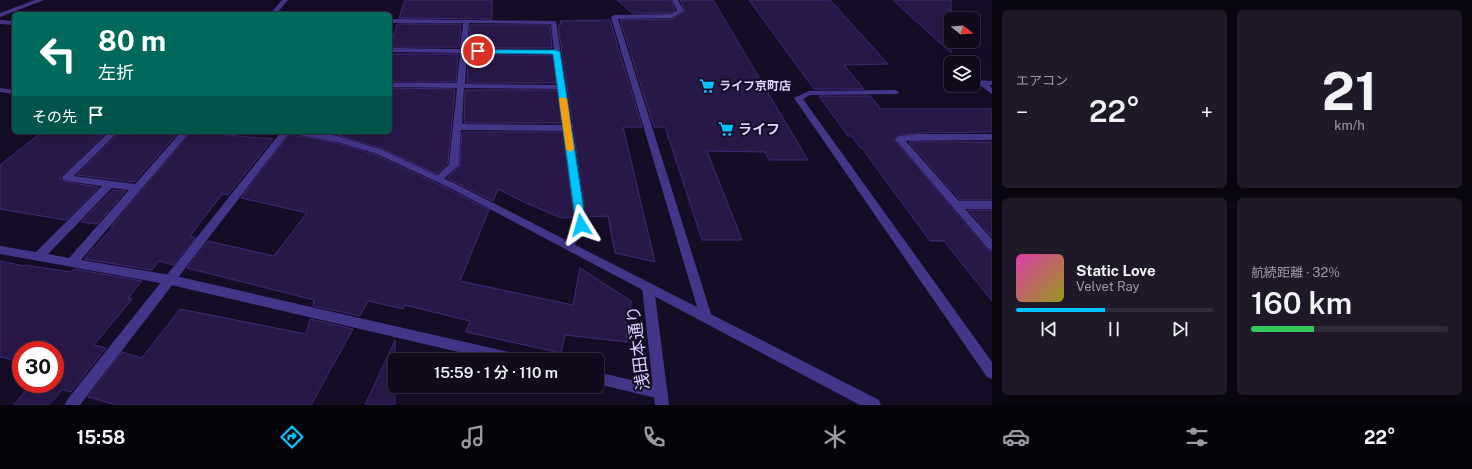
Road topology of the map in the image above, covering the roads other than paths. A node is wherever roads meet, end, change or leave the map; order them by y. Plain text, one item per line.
1 (41, 0) edge
2 (285, 0) edge
3 (674, 0) edge
4 (275, 12) edge
5 (0, 15) edge
6 (392, 21) edge
7 (0, 22) edge
8 (466, 22) junction
9 (12, 23) edge
10 (392, 50) edge
11 (463, 51) junction
12 (556, 52) junction
13 (992, 82) edge
14 (392, 85) edge
15 (461, 86) junction
16 (561, 87) junction
17 (0, 90) edge
18 (12, 92) edge
19 (895, 92) dead end
20 (992, 92) edge
21 (457, 128) junction
22 (567, 128) junction
23 (112, 134) edge
24 (184, 134) edge
25 (284, 134) edge
26 (309, 134) edge
27 (992, 137) edge
28 (439, 179) junction
29 (110, 184) junction
30 (137, 188) junction
31 (957, 205) junction
32 (992, 205) edge
33 (569, 245) junction
34 (992, 246) edge
35 (0, 250) edge
36 (39, 256) junction
37 (72, 262) junction
38 (171, 280) junction
39 (648, 287) junction
40 (706, 317) junction
41 (488, 353) edge
42 (992, 373) edge
43 (604, 380) edge
44 (661, 399) edge
45 (74, 405) edge
46 (874, 405) edge

1 - 5 street
2 - 4 street
3 - 40 street
6 - 8 street
7 - 9 street
8 - 11 street
8 - 12 street
10 - 11 street
11 - 12 street
11 - 15 street
12 - 16 street
13 - 20 street
14 - 15 street
15 - 16 street
15 - 21 street
16 - 22 street
17 - 18 street
19 - 42 street
21 - 22 street
21 - 28 street
22 - 33 street
23 - 29 street
24 - 30 street
25 - 38 street
26 - 28 street
27 - 31 street
28 - 33 street
29 - 30 street
29 - 36 street
30 - 37 street
31 - 32 street
31 - 34 street
33 - 39 street
35 - 36 street
36 - 37 street
37 - 38 street
38 - 41 street
38 - 45 street
39 - 40 street
39 - 44 street, 浅田本通り
40 - 46 street
43 - 44 street

